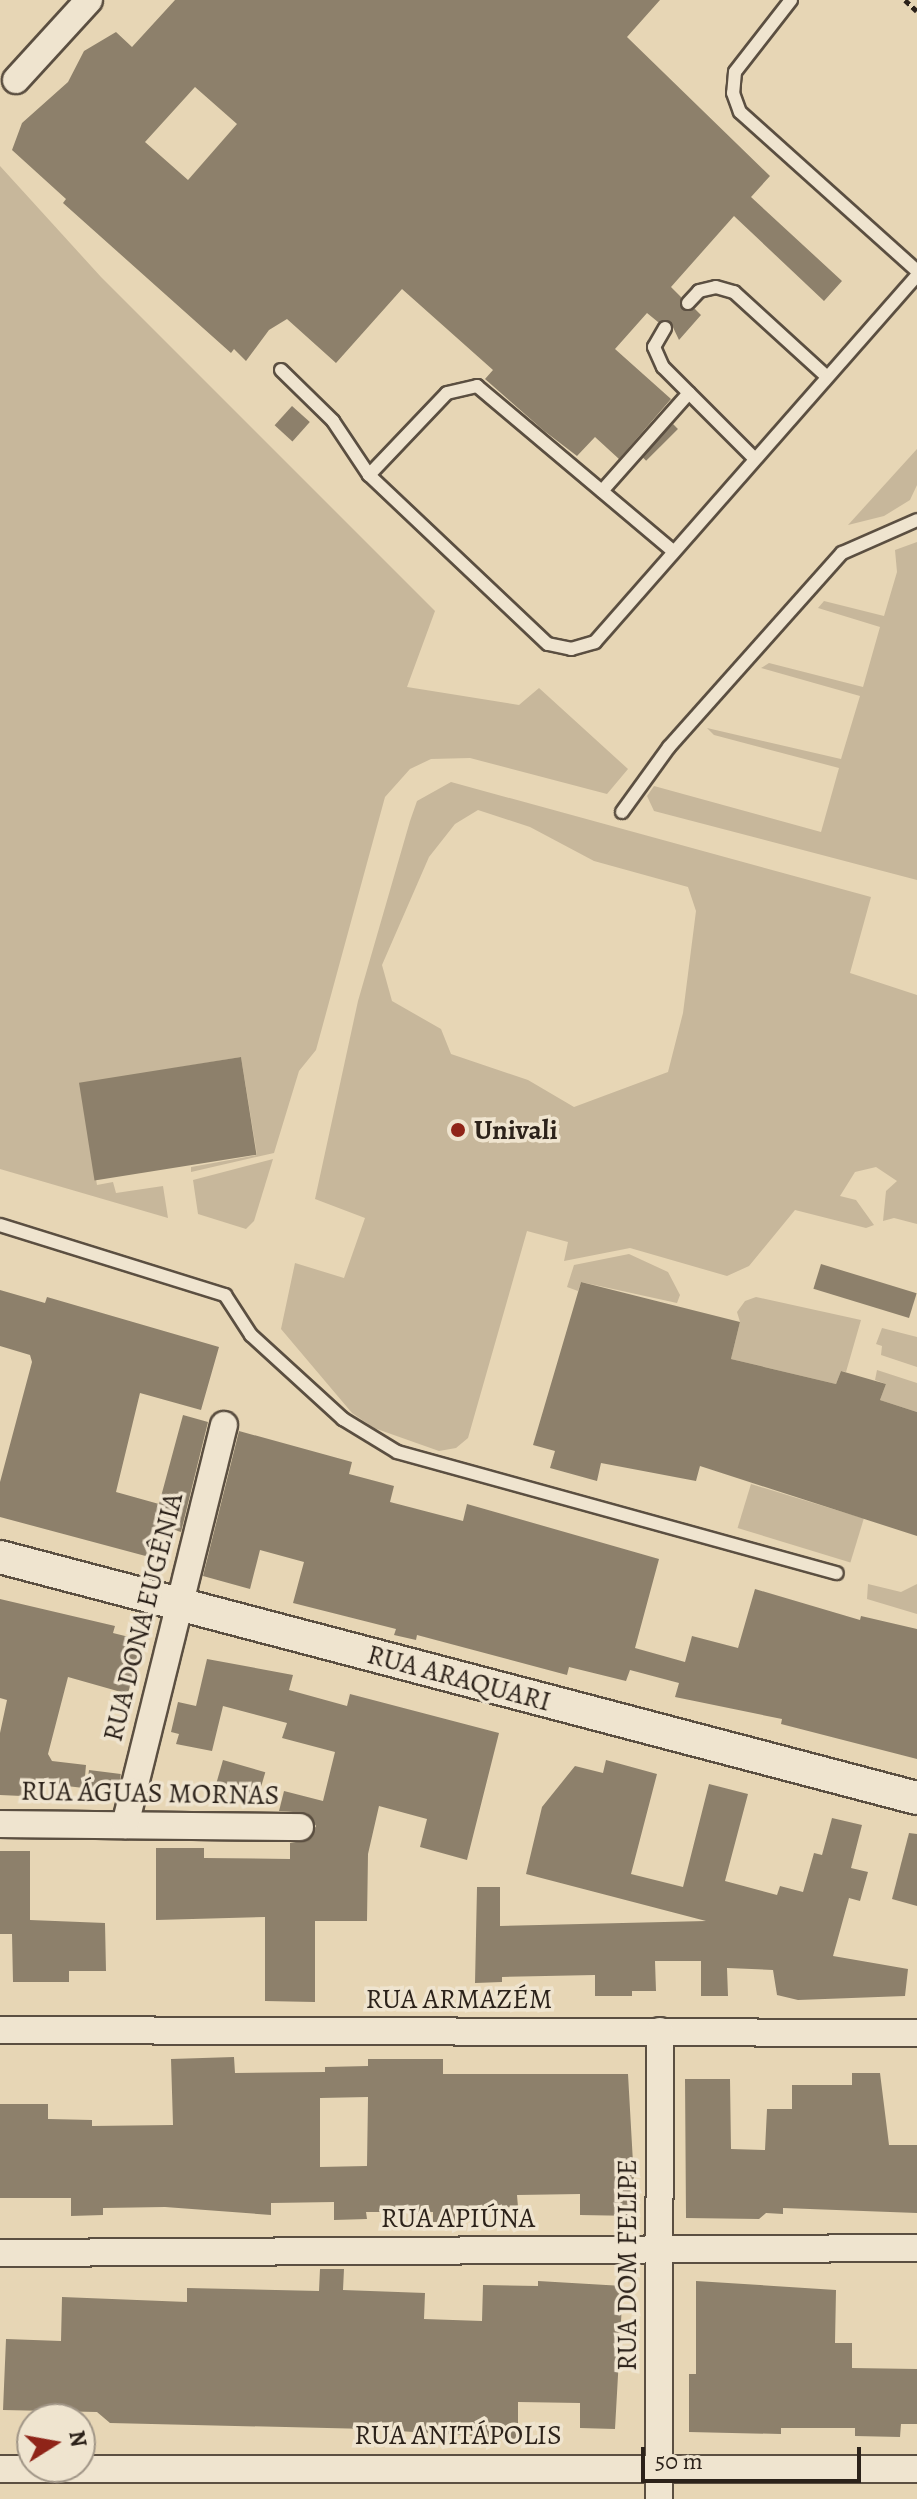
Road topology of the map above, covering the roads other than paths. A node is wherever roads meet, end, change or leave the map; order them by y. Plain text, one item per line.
1 (89, 0) edge
2 (791, 0) edge
3 (16, 80) dead end
4 (917, 274) edge
5 (688, 303) dead end
6 (665, 328) dead end
7 (281, 370) dead end
8 (825, 375) junction
9 (689, 393) junction
10 (754, 458) junction
11 (369, 475) junction
12 (602, 491) junction
13 (917, 520) edge
14 (673, 551) junction
15 (622, 812) dead end
16 (0, 1225) edge
17 (224, 1425) dead end
18 (0, 1557) edge
19 (837, 1573) dead end
20 (179, 1604) junction
21 (917, 1798) edge
22 (0, 1824) edge
23 (125, 1825) junction
24 (300, 1827) dead end
25 (0, 2030) edge
26 (660, 2031) junction
27 (917, 2033) edge
28 (917, 2248) edge
29 (659, 2249) junction
30 (0, 2253) edge
31 (659, 2466) junction
32 (0, 2469) edge
33 (917, 2469) edge
34 (659, 2499) edge

1 - 3 street
2 - 4 lane
4 - 8 lane
5 - 8 lane
6 - 9 lane
7 - 11 lane
8 - 10 lane
9 - 10 lane
9 - 12 lane
10 - 14 lane
11 - 12 lane
11 - 14 lane
12 - 14 lane
13 - 15 lane
16 - 19 lane
17 - 20 street, RUA DONA EUGÊNIA
18 - 20 street, RUA ARAQUARI
20 - 21 street, RUA ARAQUARI
20 - 23 street, RUA DONA EUGÊNIA
22 - 23 street, RUA ÁGUAS MORNAS
23 - 24 street, RUA ÁGUAS MORNAS
25 - 26 street, RUA ARMAZÉM
26 - 27 street, RUA ARMAZÉM
26 - 29 street, RUA DOM FELIPE
28 - 29 street, RUA APIÚNA
29 - 30 street, RUA APIÚNA
29 - 31 street, RUA DOM FELIPE
31 - 32 street, RUA ANITÁPOLIS
31 - 33 street, RUA ANITÁPOLIS
31 - 34 street, RUA DOM FELIPE

